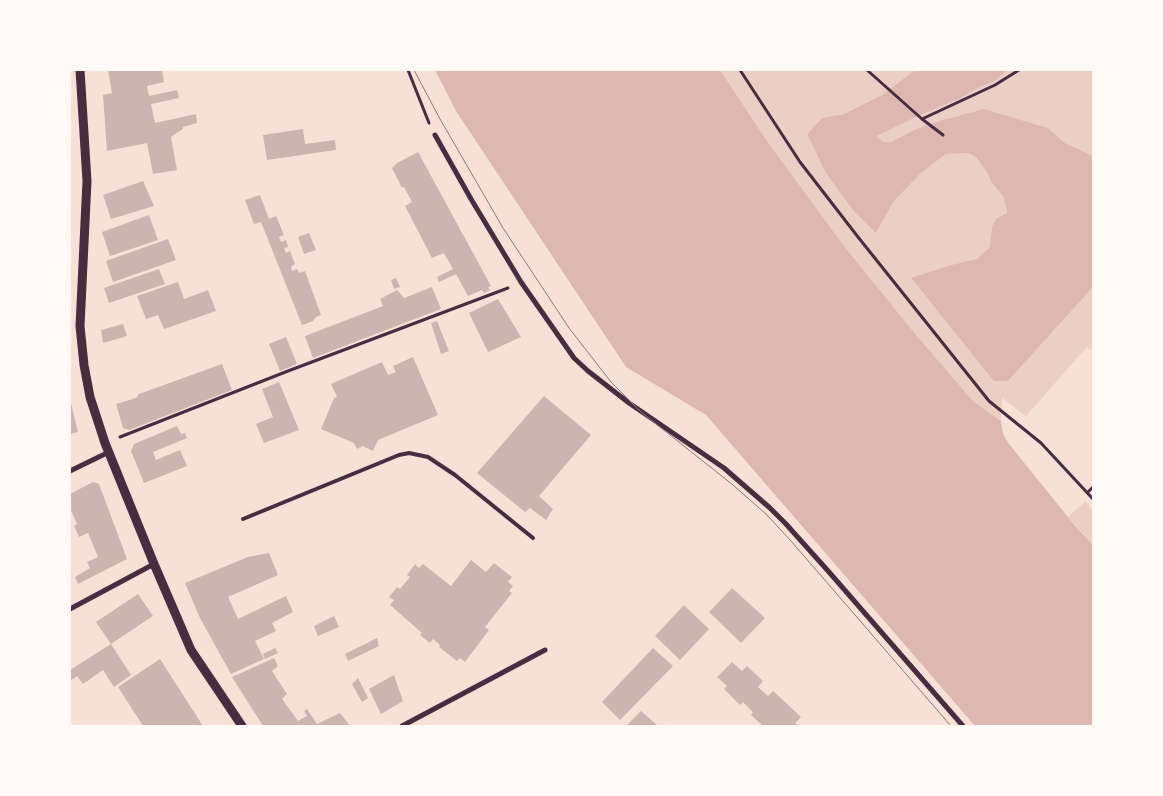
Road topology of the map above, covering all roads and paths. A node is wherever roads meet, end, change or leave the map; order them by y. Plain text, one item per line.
1 (80, 70) edge
2 (408, 70) edge
3 (740, 70) edge
4 (867, 70) edge
5 (1019, 70) edge
6 (922, 119) junction
7 (435, 135) joint
8 (943, 135) dead end
9 (521, 282) junction
10 (107, 447) junction
11 (70, 471) edge
12 (1093, 486) edge
13 (1088, 492) junction
14 (1093, 499) edge
15 (242, 519) dead end
16 (533, 538) dead end
17 (154, 564) junction
18 (70, 609) edge
19 (546, 650) dead end
20 (242, 726) edge
21 (402, 726) edge
22 (963, 726) edge

1 - 10 street
2 - 7 path
3 - 13 path
4 - 6 path
5 - 6 path
6 - 8 path
7 - 9 street
9 - 10 path
9 - 22 street
10 - 11 street
10 - 17 street
12 - 13 path
13 - 14 path
15 - 16 lane
17 - 18 street
17 - 20 street
19 - 21 street

